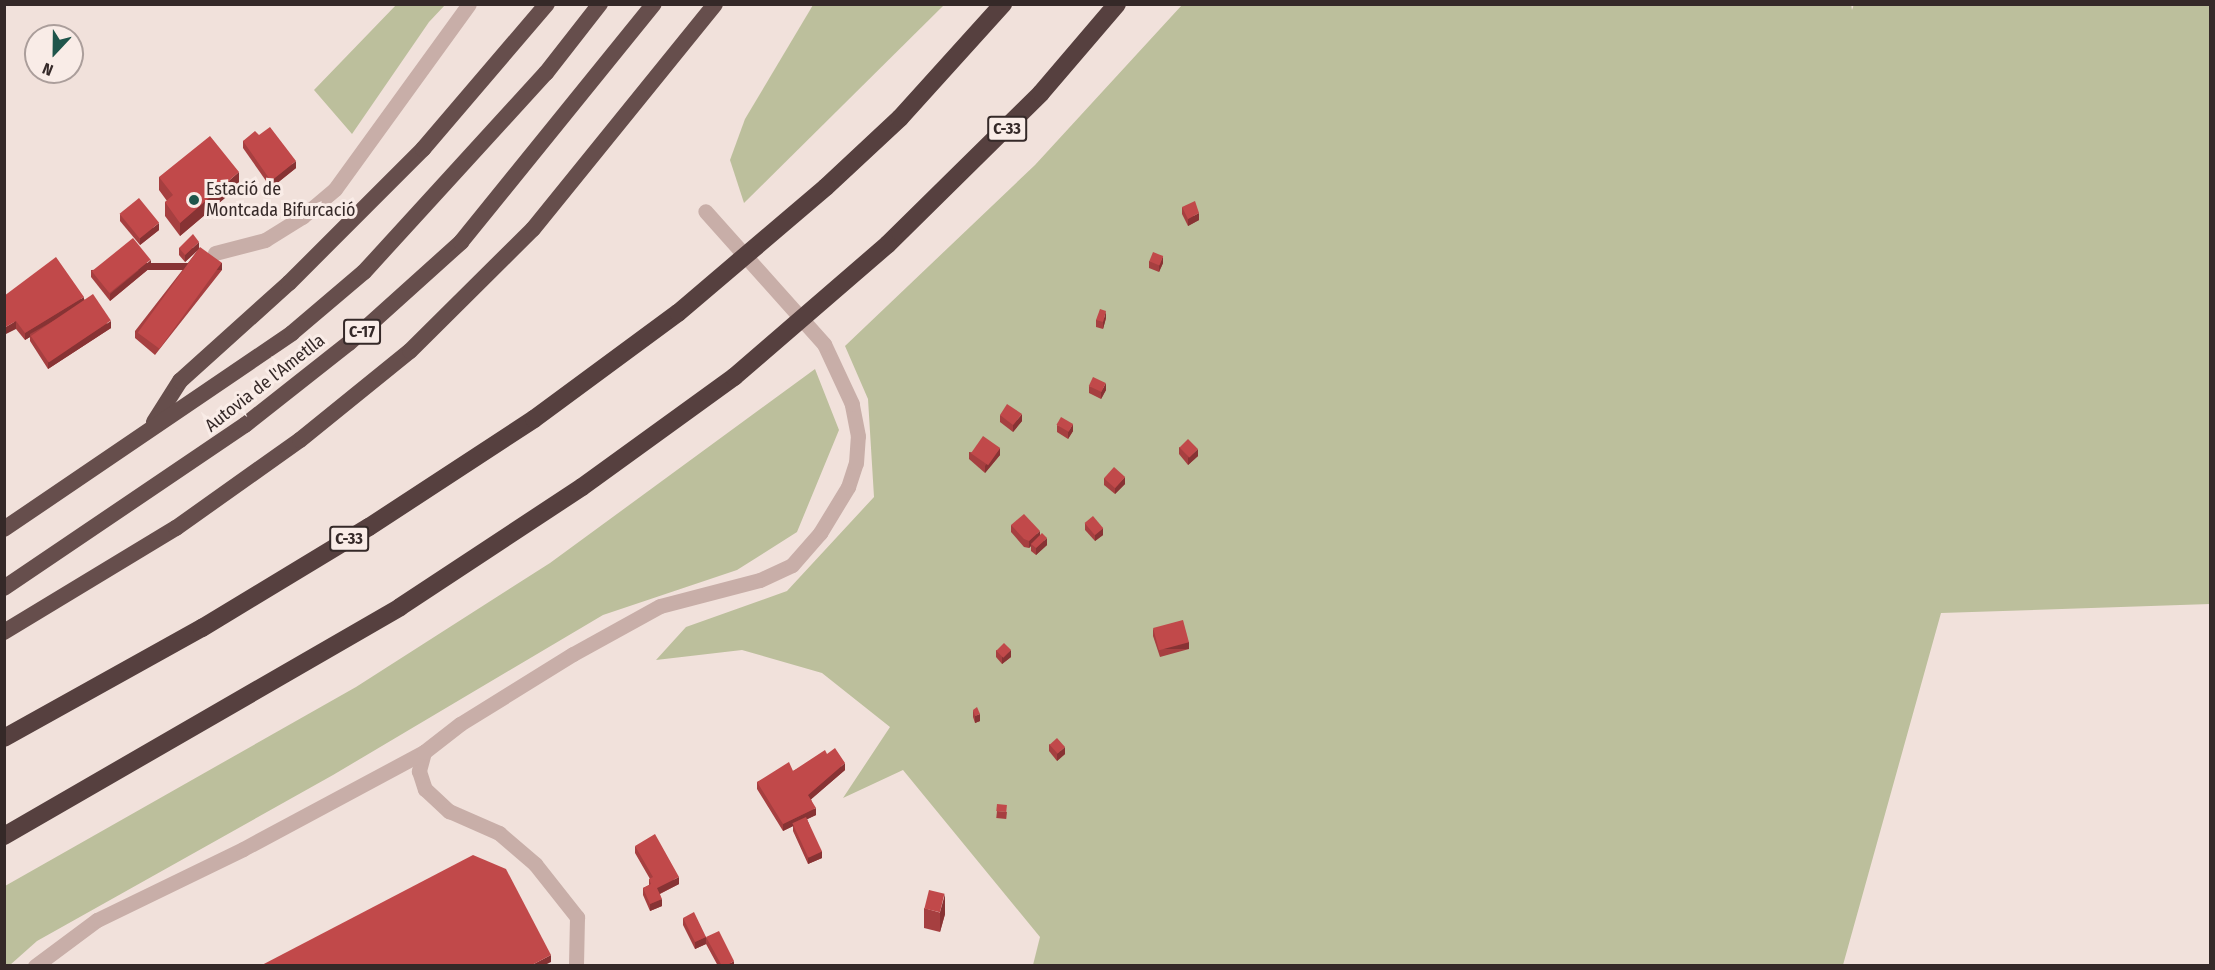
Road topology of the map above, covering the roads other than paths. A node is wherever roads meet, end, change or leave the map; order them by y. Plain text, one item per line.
1 (469, 4) edge
2 (547, 4) edge
3 (600, 4) edge
4 (654, 4) edge
5 (715, 4) edge
6 (1003, 4) edge
7 (1118, 4) edge
8 (705, 211) dead end
9 (215, 253) dead end
10 (151, 428) junction
11 (4, 529) edge
12 (4, 588) edge
13 (4, 632) edge
14 (4, 738) edge
15 (424, 752) junction
16 (4, 836) edge
17 (35, 966) edge
18 (576, 966) edge

1 - 9 lane
2 - 10 highway
3 - 10 highway, Autovia de l'Ametlla / C-17
4 - 12 highway, Autovia de l'Ametlla / C-17
5 - 13 highway
6 - 14 highway, C-33, bridge
7 - 16 highway, C-33, bridge
8 - 15 lane
10 - 11 highway, Autovia de l'Ametlla / C-17
15 - 17 lane
15 - 18 lane

